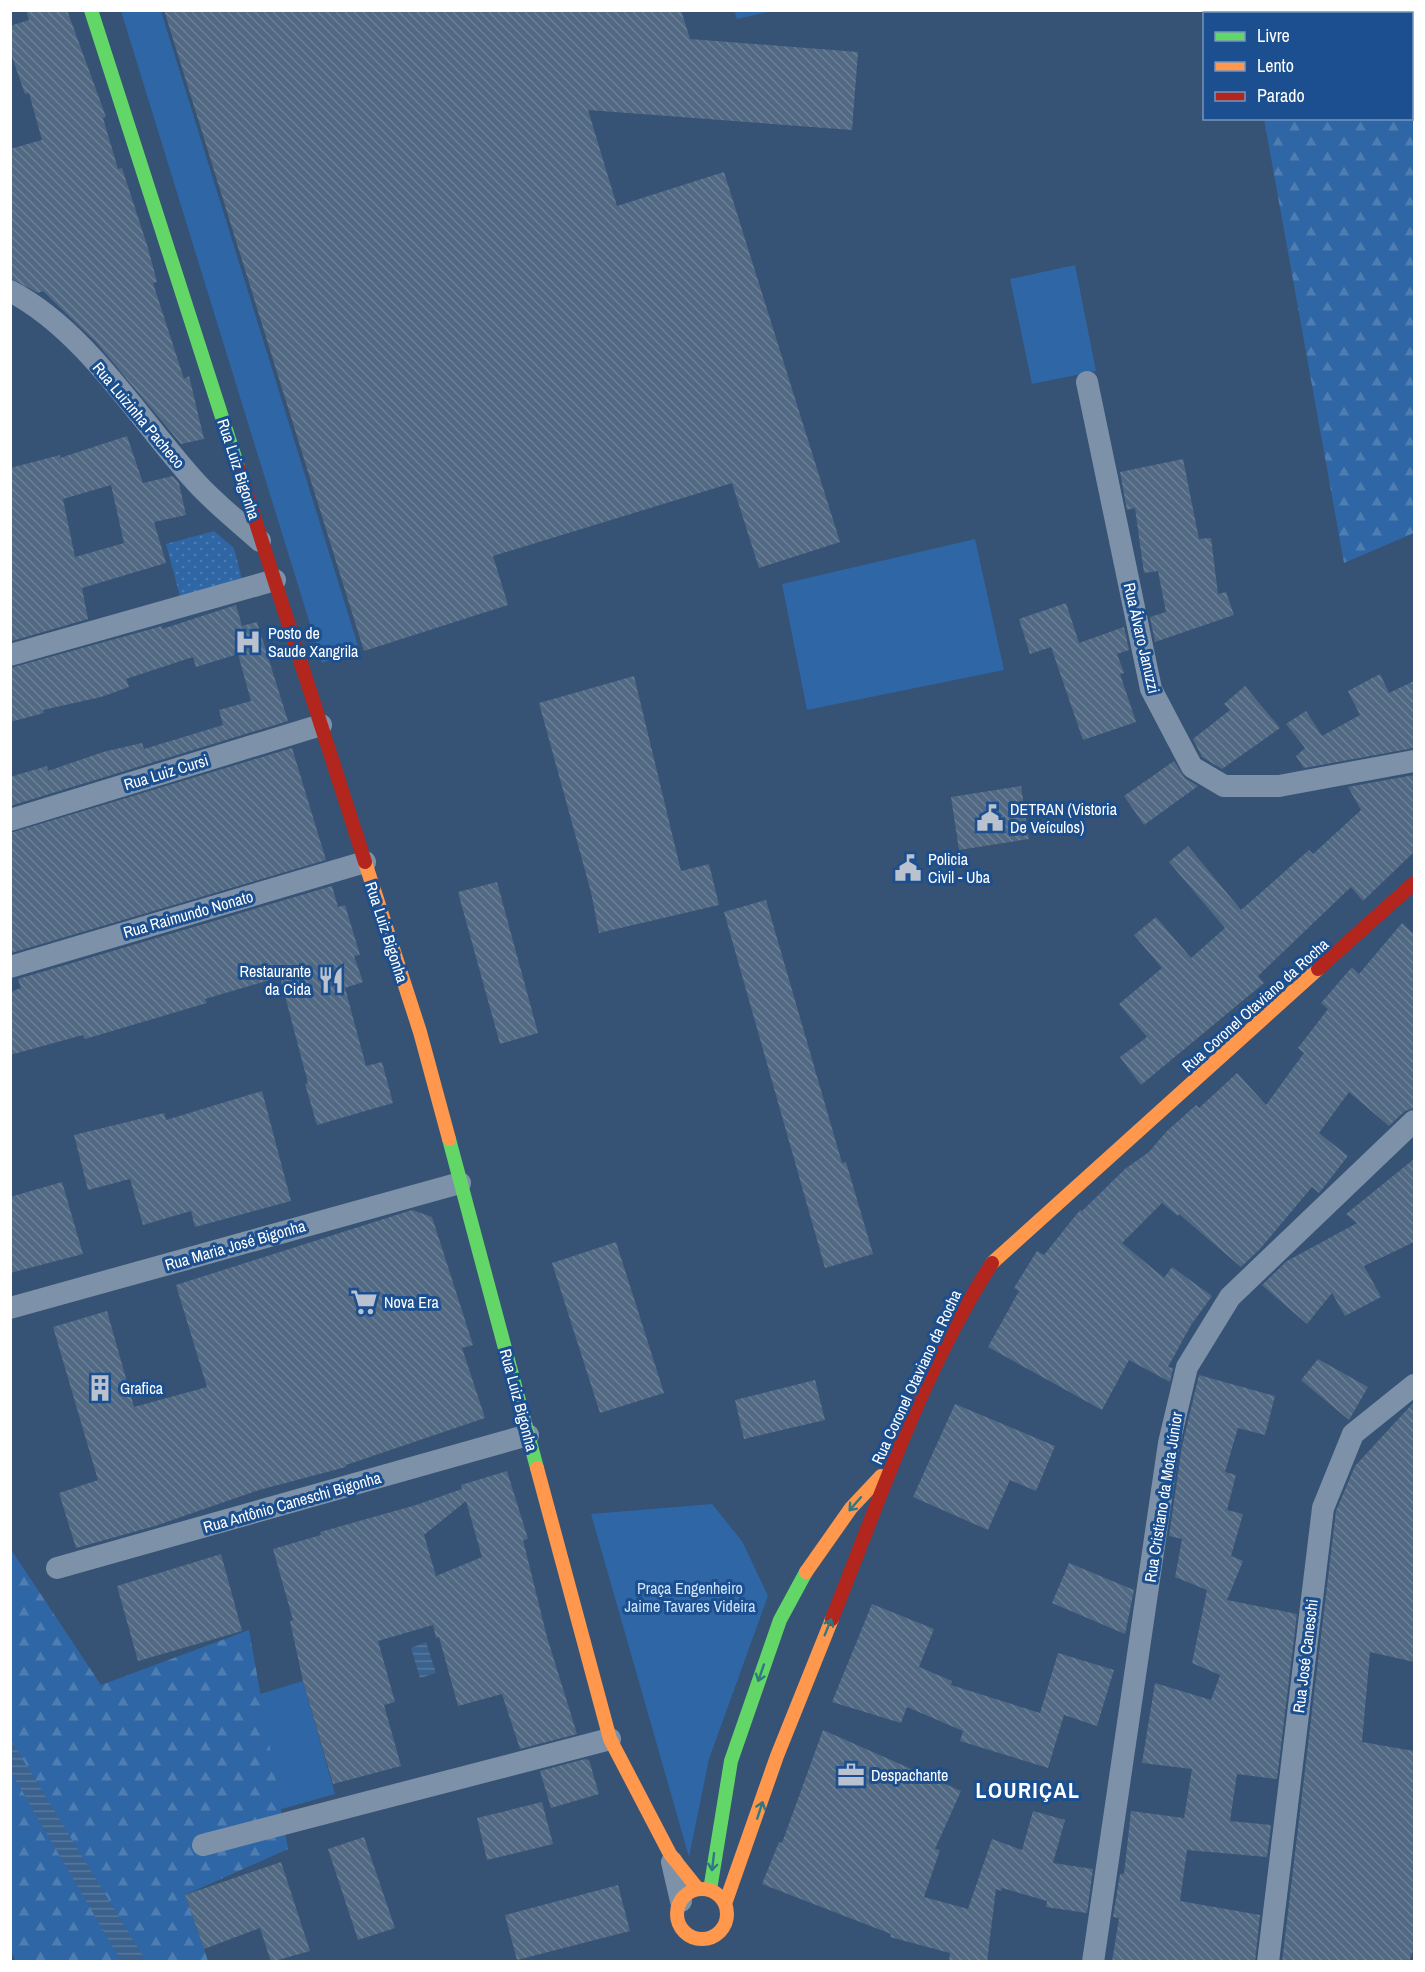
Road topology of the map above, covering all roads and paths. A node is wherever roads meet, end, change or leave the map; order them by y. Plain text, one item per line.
1 (91, 10) edge
2 (10, 291) edge
3 (1087, 382) dead end
4 (263, 544) junction
5 (274, 580) junction
6 (10, 655) edge
7 (321, 725) junction
8 (1414, 761) edge
9 (10, 820) edge
10 (365, 862) junction
11 (1409, 896) edge
12 (10, 967) edge
13 (1414, 1121) edge
14 (460, 1183) junction
15 (10, 1308) edge
16 (1414, 1385) edge
17 (528, 1435) junction
18 (894, 1461) junction
19 (57, 1568) dead end
20 (610, 1739) junction
21 (203, 1845) dead end
22 (670, 1854) joint
23 (696, 1893) junction
24 (725, 1904) junction
25 (724, 1926) junction
26 (695, 1938) junction
27 (723, 1950) dead end
28 (692, 1954) dead end
29 (1094, 1962) edge
30 (1268, 1962) edge

1 - 4 street, Rua Luiz Bigonha
2 - 4 street, Rua Luizinha Pacheco
3 - 8 street, Rua Álvaro Januzzi
4 - 5 street, Rua Luiz Bigonha
5 - 6 street
5 - 7 street, Rua Luiz Bigonha
7 - 9 street, Rua Luiz Cursi
7 - 10 street, Rua Luiz Bigonha
10 - 12 street, Rua Raimundo Nonato
10 - 14 street, Rua Luiz Bigonha
11 - 18 street, Rua Coronel Otaviano da Rocha
13 - 29 street, Rua Cristiano da Mota Júnior
14 - 15 street, Rua Maria José Bigonha
14 - 17 street, Rua Luiz Bigonha
16 - 30 street, Rua José Caneschi
17 - 19 street, Rua Antônio Caneschi Bigonha
17 - 20 street, Rua Luiz Bigonha
18 -> 23 street
24 -> 18 street, Rua Coronel Otaviano da Rocha
20 - 21 street
20 - 22 street, Rua Luiz Bigonha
22 - 23 street, Rua Luiz Bigonha
23 - 24 street
23 - 26 street
24 - 25 street
25 - 26 street
25 - 27 street
26 - 28 street

